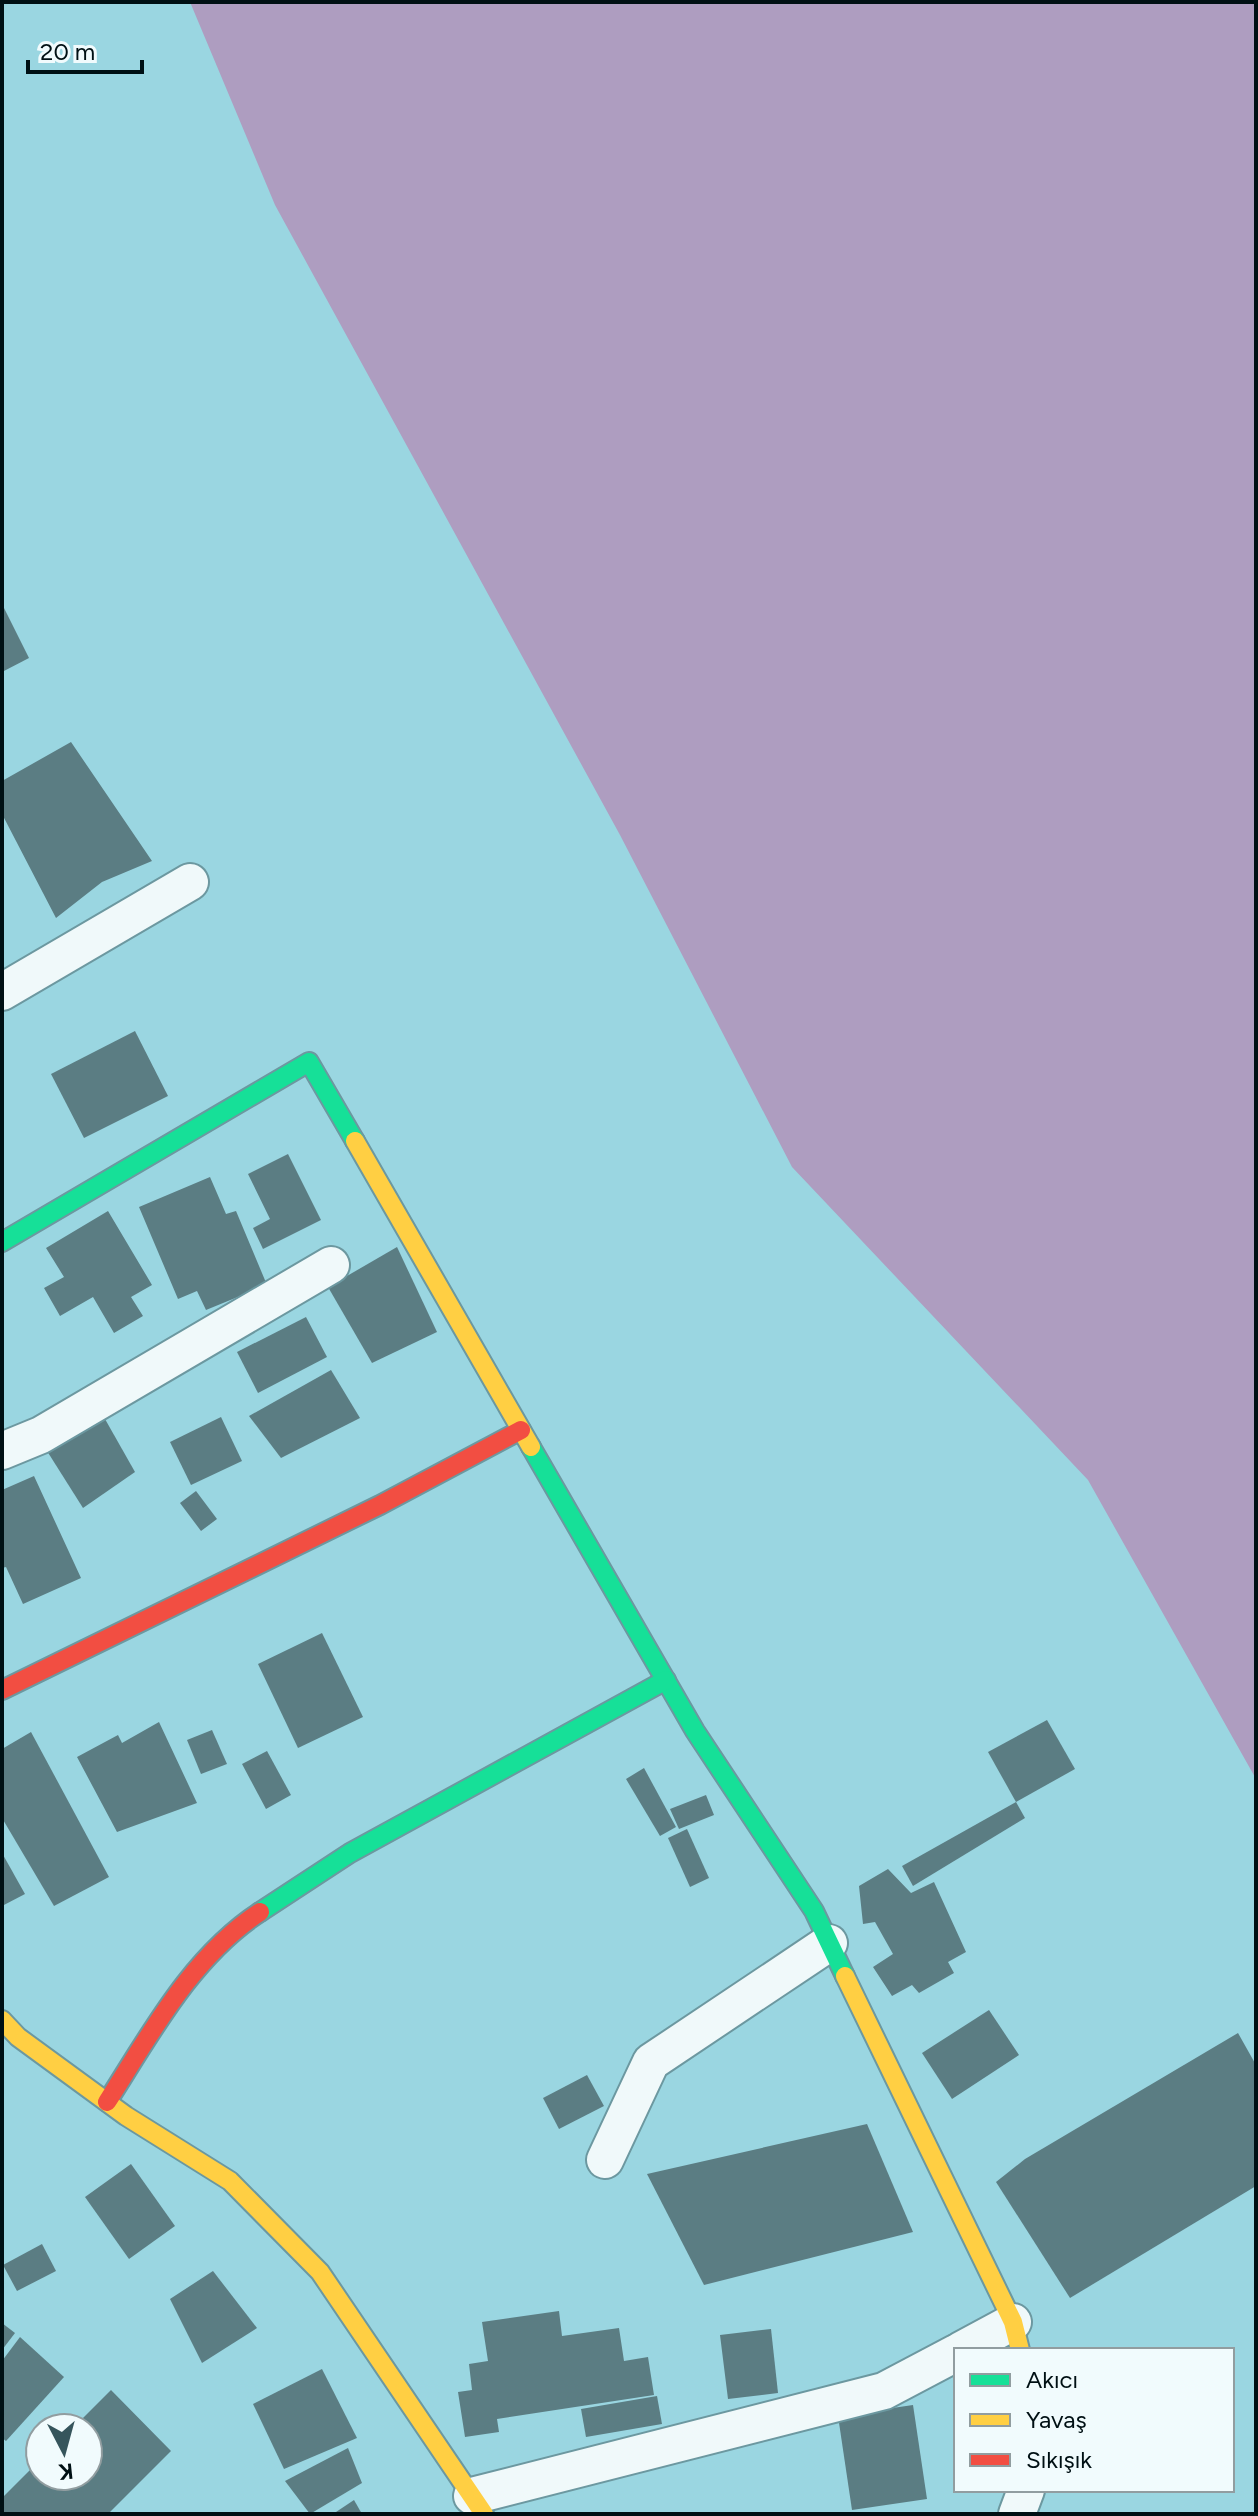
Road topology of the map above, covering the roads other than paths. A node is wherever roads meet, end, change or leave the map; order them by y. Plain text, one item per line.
1 (190, 882) dead end
2 (2, 992) edge
3 (2, 1242) edge
4 (331, 1265) dead end
5 (521, 1430) junction
6 (2, 1451) edge
7 (666, 1680) junction
8 (2, 1690) edge
9 (829, 1943) junction
10 (2, 2020) edge
11 (107, 2102) junction
12 (605, 2160) dead end
13 (1017, 2336) edge
14 (971, 2348) edge
15 (954, 2354) edge
16 (1025, 2492) edge
17 (478, 2505) edge
18 (1017, 2514) edge

1 - 2 street
3 - 5 street
4 - 6 street
5 - 7 street
5 - 8 street
7 - 9 street
7 - 11 street
9 - 12 street
9 - 13 street
10 - 11 street
11 - 17 street
13 - 14 street
15 - 17 street
16 - 18 street

